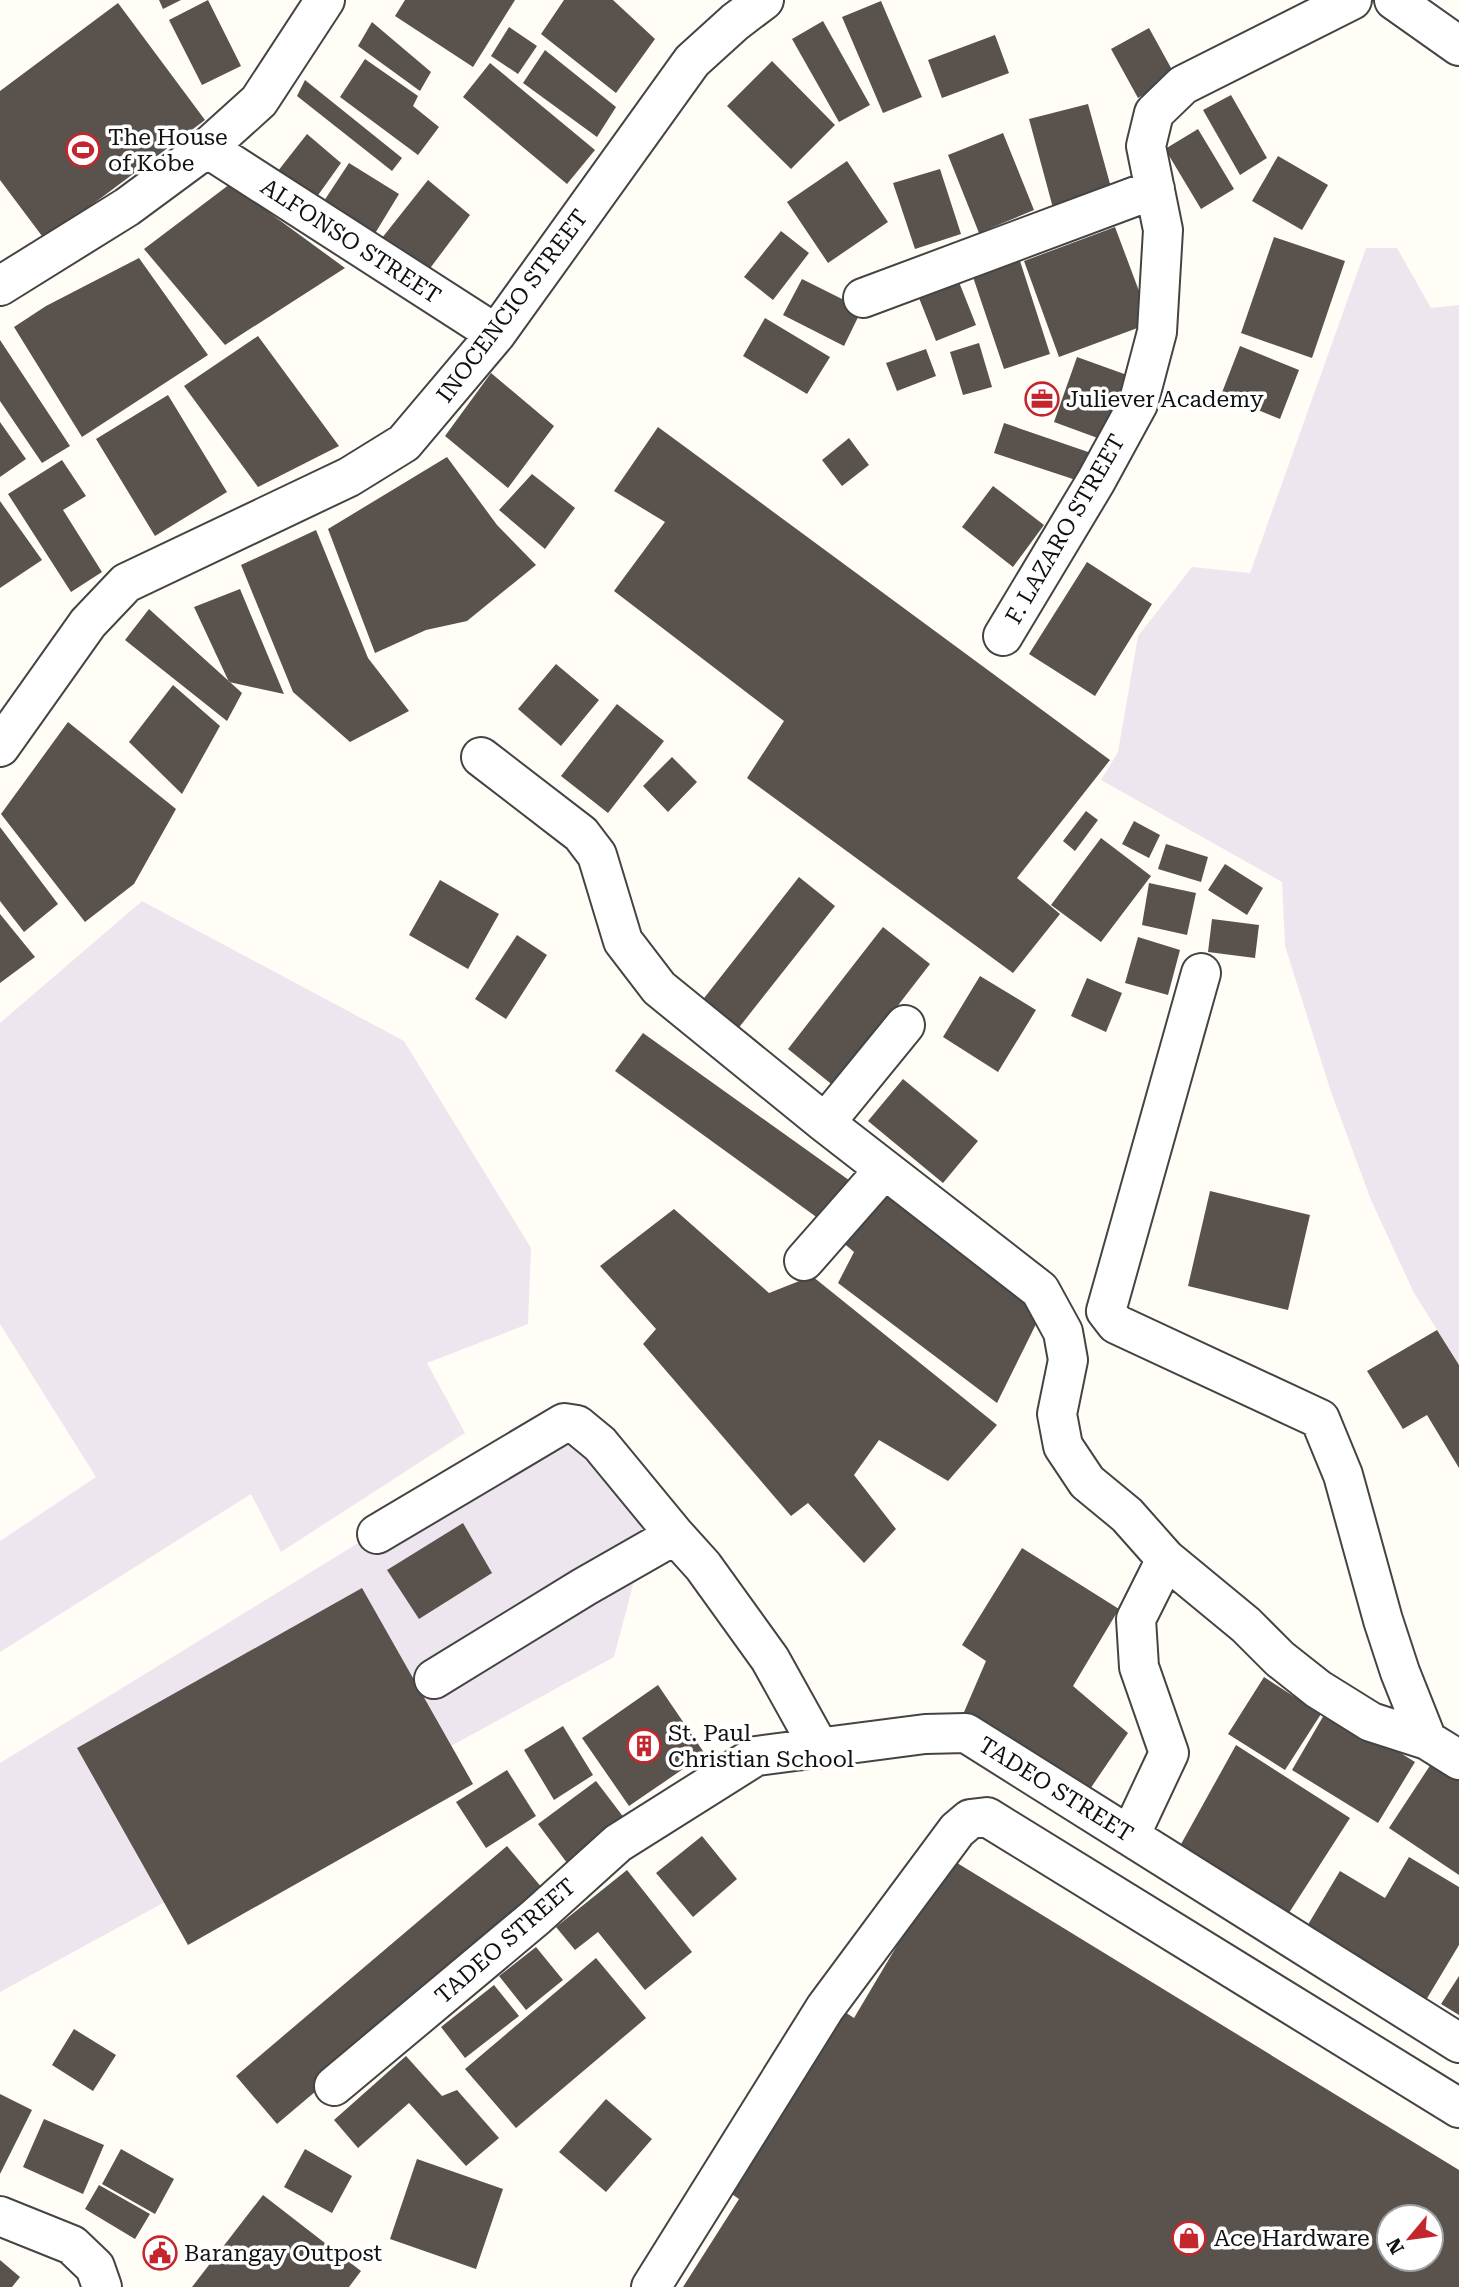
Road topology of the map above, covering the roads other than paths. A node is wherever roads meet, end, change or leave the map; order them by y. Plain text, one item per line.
1 (325, 0) edge
2 (764, 0) edge
3 (1352, 0) edge
4 (1394, 0) edge
5 (1459, 46) edge
6 (206, 148) junction
7 (1155, 189) junction
8 (0, 286) edge
9 (863, 298) dead end
10 (496, 334) junction
11 (1003, 636) dead end
12 (0, 747) edge
13 (481, 757) dead end
14 (1201, 972) dead end
15 (905, 1025) dead end
16 (825, 1123) junction
17 (884, 1170) junction
18 (804, 1261) dead end
19 (377, 1534) dead end
20 (675, 1535) junction
21 (1166, 1559) junction
22 (435, 1679) dead end
23 (1427, 1740) junction
24 (820, 1749) junction
25 (1459, 1760) edge
26 (1130, 1836) junction
27 (1459, 2043) edge
28 (334, 2086) dead end
29 (1459, 2108) edge
30 (0, 2216) edge
31 (102, 2287) edge
32 (650, 2287) edge

1 - 6 street
2 - 10 street, INOCENCIO STREET
3 - 7 street, F. LAZARO STREET
4 - 5 street
6 - 8 street
6 - 10 street, ALFONSO STREET
7 - 9 street
7 - 11 street, F. LAZARO STREET
10 - 12 street, INOCENCIO STREET
13 - 16 street
14 - 23 street
15 - 16 street
16 - 17 street
17 - 18 street
17 - 21 street
19 - 20 street
20 - 22 street
20 - 24 street
21 - 23 street
21 - 26 street
23 - 25 street
24 - 26 street, TADEO STREET
24 - 28 street, TADEO STREET
26 - 27 street, TADEO STREET
29 - 32 street
30 - 31 street

